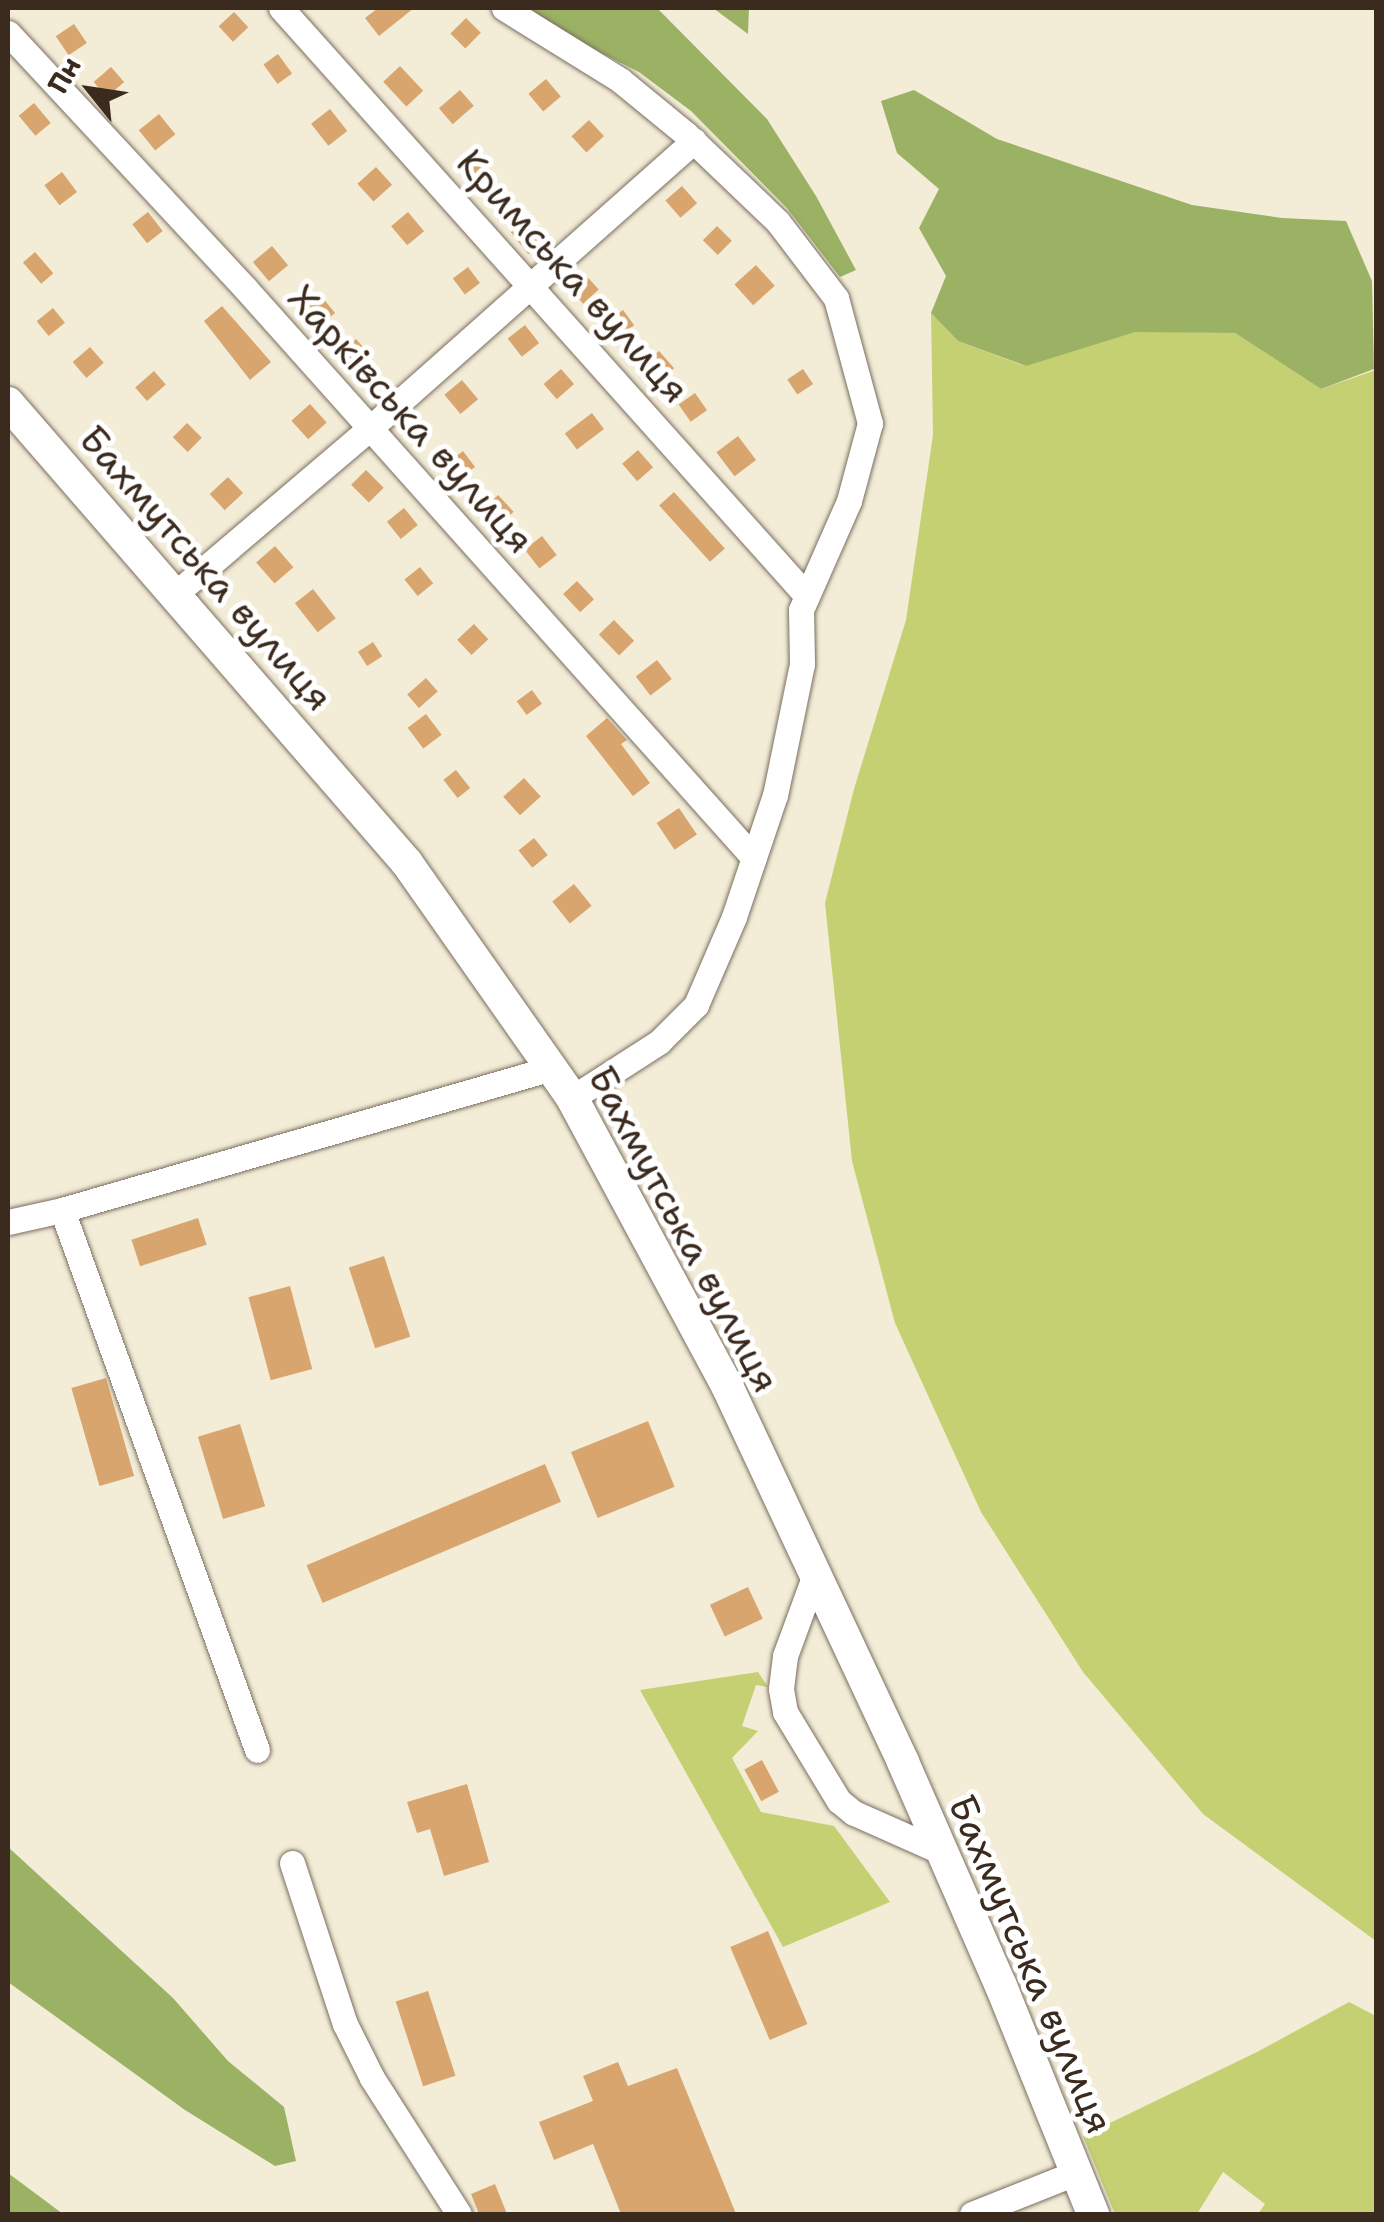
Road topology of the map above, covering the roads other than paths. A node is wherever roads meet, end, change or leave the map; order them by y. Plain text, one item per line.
1 (281, 8) edge
2 (504, 8) edge
3 (8, 33) edge
4 (694, 141) junction
5 (530, 282) junction
6 (8, 403) edge
7 (368, 430) junction
8 (175, 594) junction
9 (807, 596) junction
10 (754, 858) junction
11 (552, 1068) junction
12 (572, 1098) junction
13 (62, 1210) junction
14 (8, 1222) edge
15 (814, 1577) junction
16 (257, 1750) dead end
17 (942, 1852) junction
18 (292, 1862) dead end
19 (1075, 2173) junction
20 (459, 2214) edge
21 (972, 2214) edge
22 (1092, 2214) edge

1 - 5 street, Кримська вулиця
2 - 4 street
3 - 7 street, Харківська вулиця
4 - 5 street
4 - 9 street
5 - 7 street
5 - 9 street, Кримська вулиця
6 - 8 main road, Бахмутська вулиця
7 - 8 street
7 - 10 street, Харківська вулиця
8 - 11 main road, Бахмутська вулиця
9 - 10 street
10 - 12 street
11 - 12 main road, Бахмутська вулиця
11 - 13 street
12 - 15 main road, Бахмутська вулиця
13 - 14 street
13 - 16 street
15 - 17 main road, Бахмутська вулиця
15 - 17 street
17 - 19 main road, Бахмутська вулиця
18 - 20 street
19 - 21 street
19 - 22 main road, Бахмутська вулиця

